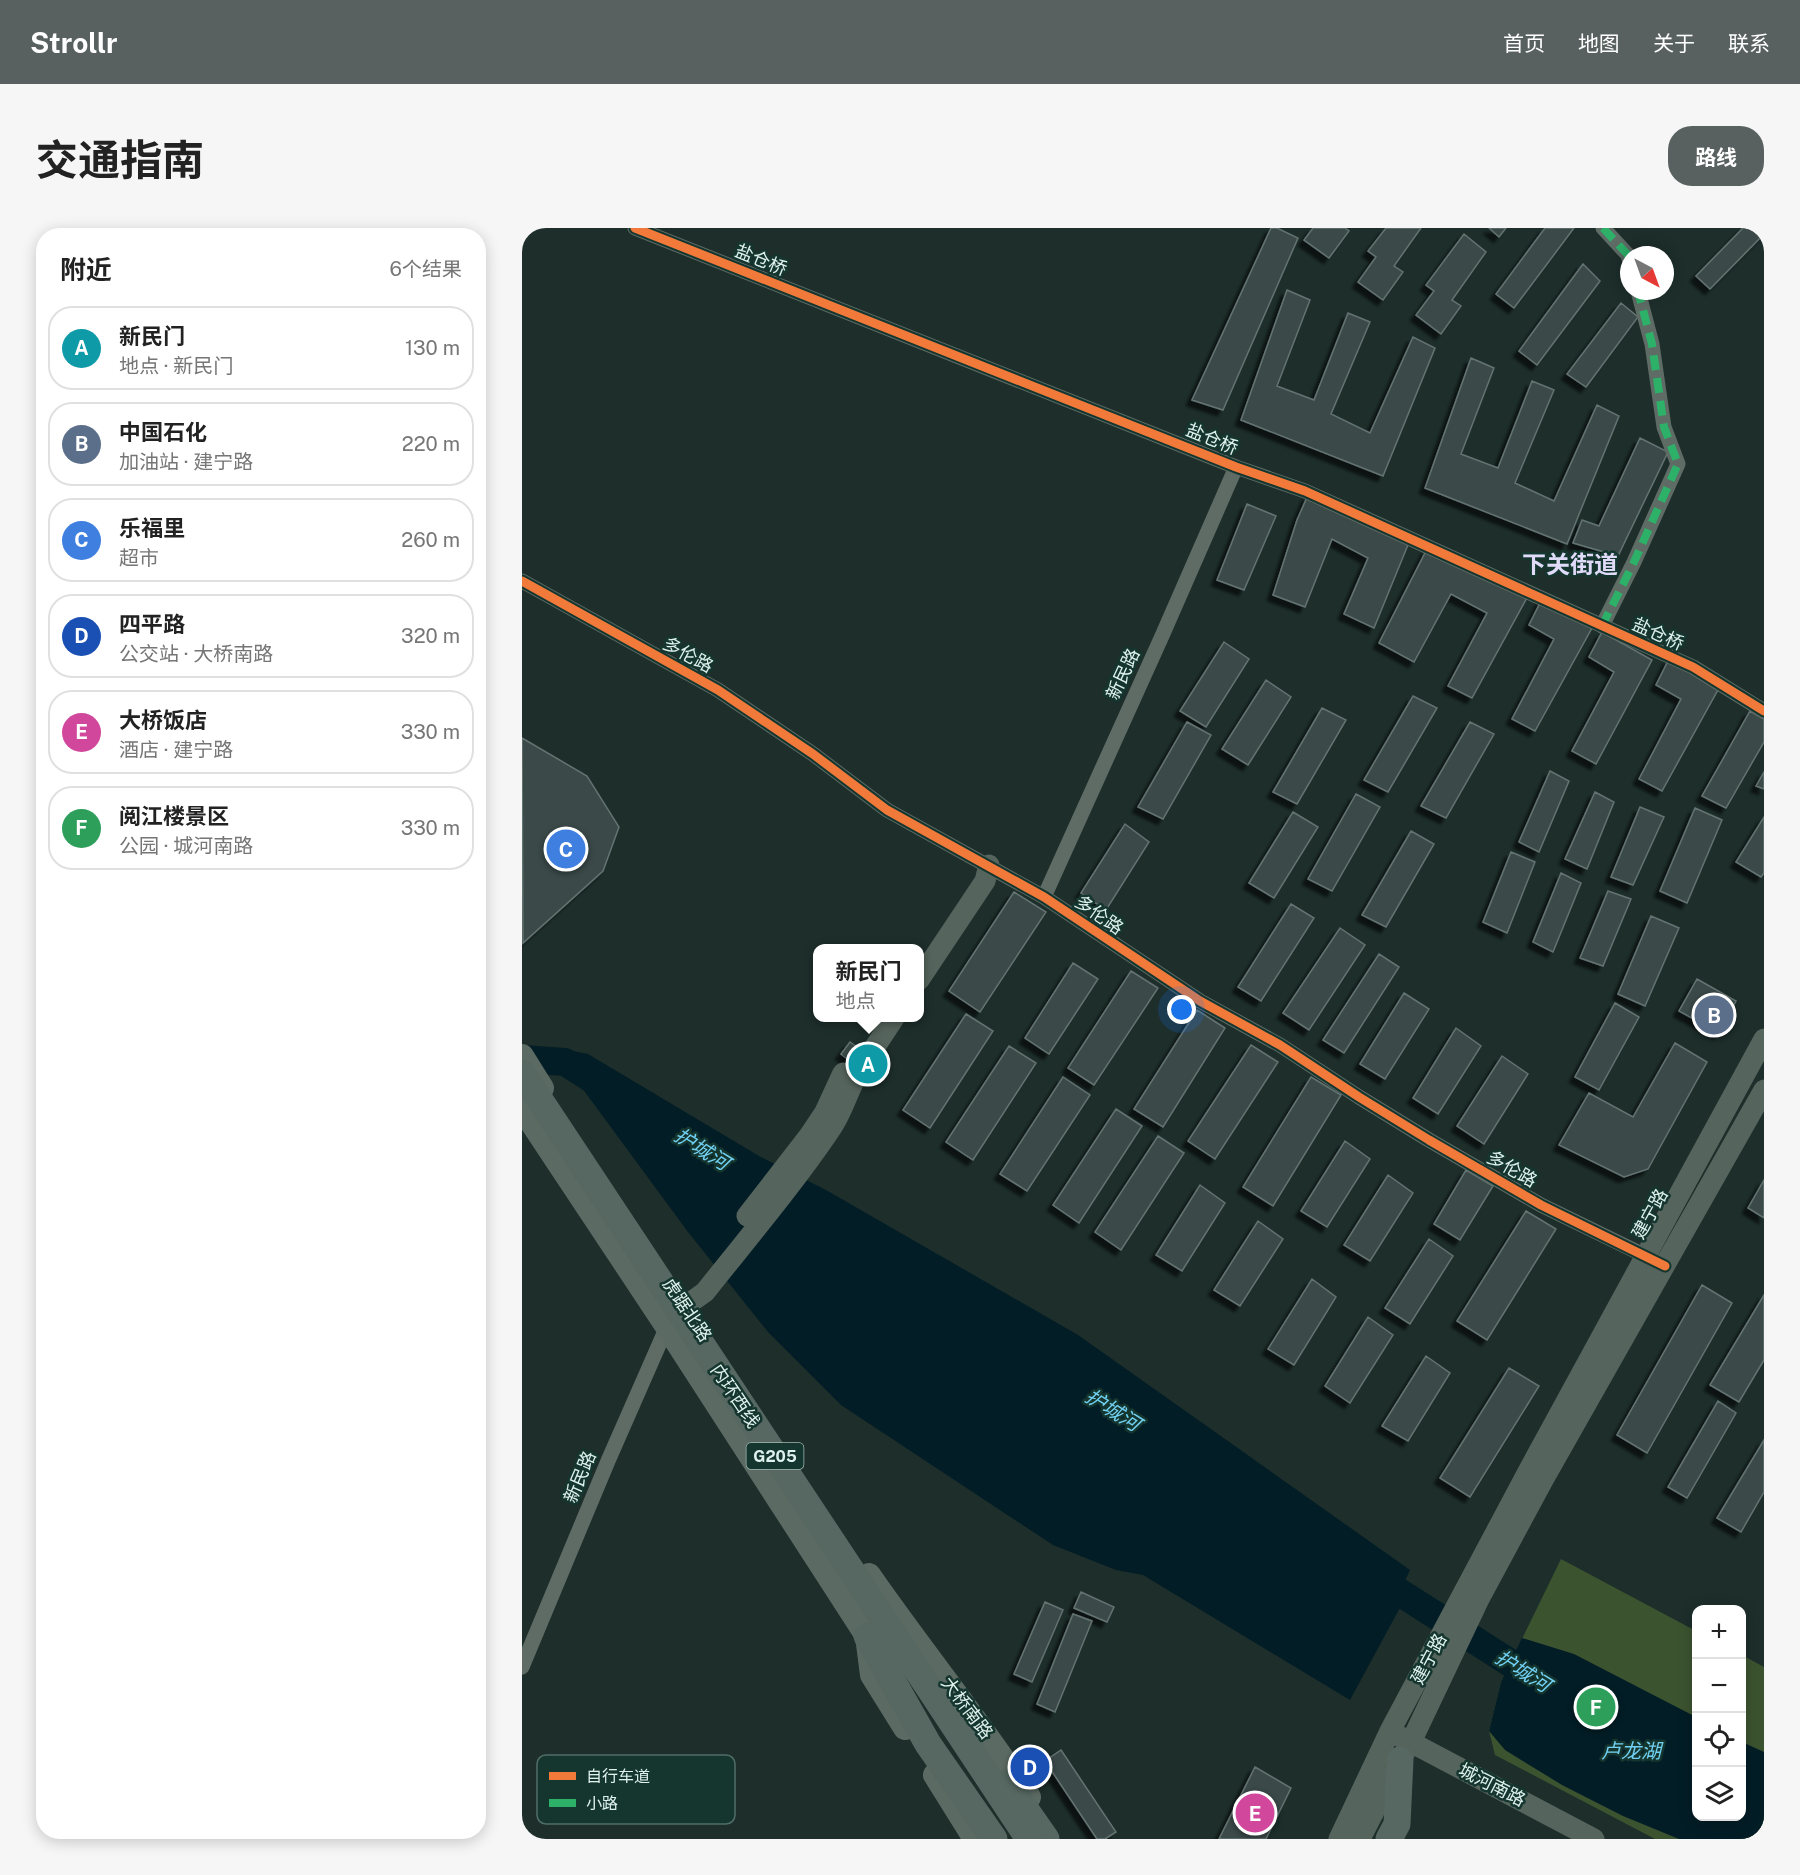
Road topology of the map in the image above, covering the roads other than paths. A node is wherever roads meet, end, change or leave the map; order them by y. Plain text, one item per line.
1 (635, 228) edge
2 (1604, 228) edge
3 (1620, 246) edge
4 (1640, 300) edge
5 (1236, 466) junction
6 (522, 580) edge
7 (1602, 626) junction
8 (1764, 711) edge
9 (989, 865) junction
10 (1044, 897) junction
11 (924, 951) edge
12 (924, 972) edge
13 (878, 1022) edge
14 (890, 1022) edge
15 (1764, 1039) edge
16 (522, 1056) edge
17 (860, 1058) junction
18 (522, 1073) edge
19 (1764, 1090) edge
20 (522, 1092) edge
21 (524, 1115) edge
22 (1655, 1261) junction
23 (684, 1307) junction
24 (666, 1325) junction
25 (1474, 1592) junction
26 (893, 1609) junction
27 (867, 1636) junction
28 (522, 1667) edge
29 (1390, 1731) junction
30 (1410, 1742) junction
31 (975, 1839) edge
32 (994, 1839) edge
33 (1013, 1839) edge
34 (1029, 1839) edge
35 (1046, 1839) edge
36 (1057, 1839) edge
37 (1339, 1839) edge
38 (1360, 1839) edge
39 (1389, 1839) edge
40 (1594, 1839) edge

1 - 5 street, 盐仓桥
2 - 3 street
4 - 7 street
5 - 7 street, 盐仓桥
5 - 10 street, 新民路
6 - 9 street, 多伦路
7 - 8 street, 盐仓桥
9 - 10 street, 多伦路
9 - 11 main road
9 - 12 main road
10 - 22 street, 多伦路
13 - 17 main road
14 - 17 main road
15 - 22 main road, 建宁路
16 - 23 main road, 虎踞北路
17 - 23 main road
18 - 34 highway, 内环西线 / G205, bridge
19 - 22 main road, 建宁路
20 - 33 highway, 内环西线 / G205
21 - 24 main road
22 - 25 main road, 建宁路
23 - 24 street, 新民路
23 - 26 main road, 虎踞北路
24 - 27 main road
24 - 28 street, 新民路
25 - 29 main road, 建宁路
25 - 30 main road, 建宁路
26 - 35 highway
26 - 36 main road, 大桥南路
27 - 31 main road
27 - 32 highway
29 - 30 main road, 城河南路
29 - 37 main road, 建宁路
30 - 38 main road, 建宁路
30 - 39 highway
30 - 40 main road, 城河南路

